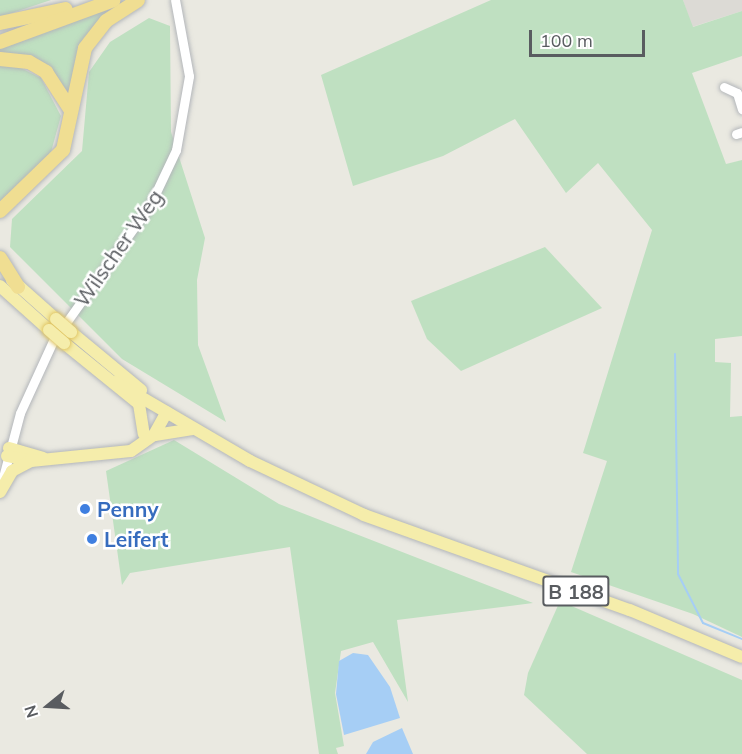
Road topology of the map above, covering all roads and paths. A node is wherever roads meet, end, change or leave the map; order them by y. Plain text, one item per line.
1 (91, 0) edge
2 (114, 0) edge
3 (138, 0) edge
4 (176, 1) edge
5 (66, 9) junction
6 (0, 23) edge
7 (0, 33) edge
8 (0, 42) edge
9 (0, 59) edge
10 (724, 87) dead end
11 (740, 93) edge
12 (742, 109) edge
13 (71, 125) junction
14 (1, 211) edge
15 (0, 258) edge
16 (0, 269) edge
17 (0, 286) edge
18 (18, 287) junction
19 (58, 331) junction
20 (116, 382) junction
21 (167, 412) junction
22 (194, 429) junction
23 (149, 435) junction
24 (8, 452) junction
25 (47, 459) junction
26 (31, 461) junction
27 (0, 493) edge
28 (742, 657) edge

1 - 5 highway
2 - 8 highway
3 - 13 highway
4 - 19 street, Wilscher Weg
5 - 6 highway
5 - 7 highway
9 - 13 highway
10 - 11 street
11 - 12 street
13 - 14 highway
15 - 18 highway
16 - 18 main road, B 188
17 - 19 main road, B 188
18 - 19 main road, B 188
19 - 20 main road, B 188
19 - 21 main road, B 188, bridge
19 - 24 street, Wilscher Weg
20 - 21 main road, B 188
20 - 23 main road
21 - 22 main road, B 188
21 - 23 main road
22 - 23 main road
22 - 28 main road, B 188
23 - 25 main road
24 - 25 main road
24 - 26 main road
24 - 27 street, Wilscher Weg
25 - 26 main road
26 - 27 main road

